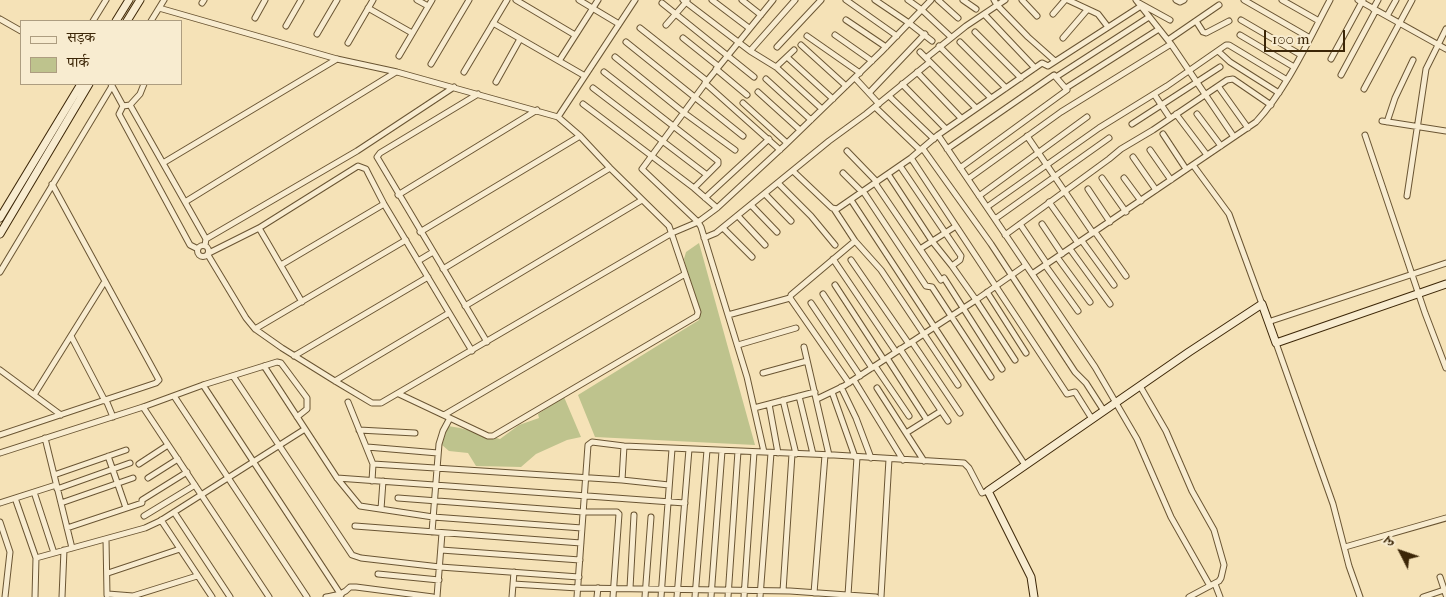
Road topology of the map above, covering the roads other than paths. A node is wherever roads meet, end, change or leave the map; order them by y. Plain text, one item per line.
1 (106, 0) edge
2 (129, 0) edge
3 (140, 0) edge
4 (164, 0) edge
5 (266, 0) edge
6 (301, 0) edge
7 (337, 0) edge
8 (373, 0) edge
9 (417, 0) edge
10 (432, 0) edge
11 (469, 0) edge
12 (507, 0) edge
13 (516, 0) edge
14 (579, 0) edge
15 (598, 0) edge
16 (636, 0) edge
17 (712, 0) edge
18 (742, 0) edge
19 (773, 0) edge
20 (795, 0) edge
21 (821, 0) edge
22 (846, 0) edge
23 (875, 0) edge
24 (908, 0) edge
25 (931, 0) edge
26 (938, 0) edge
27 (964, 0) edge
28 (994, 0) edge
29 (1005, 0) edge
30 (1022, 0) edge
31 (1066, 0) edge
32 (1176, 0) edge
33 (1184, 0) edge
34 (1244, 0) edge
35 (1282, 0) edge
36 (1322, 0) edge
37 (1378, 0) edge
38 (1396, 0) edge
39 (1412, 0) edge
40 (686, 1) edge
41 (1361, 1) edge
42 (1329, 2) edge
43 (662, 3) dead end
44 (1138, 3) edge
45 (1219, 5) dead end
46 (428, 6) junction
47 (997, 6) junction
48 (159, 8) junction
49 (368, 8) junction
50 (593, 8) junction
51 (976, 9) dead end
52 (1374, 9) junction
53 (922, 10) junction
54 (1087, 10) junction
55 (676, 14) junction
56 (984, 14) junction
57 (1053, 14) dead end
58 (761, 15) junction
59 (1037, 16) dead end
60 (1387, 16) junction
61 (1149, 17) junction
62 (255, 18) dead end
63 (958, 18) dead end
64 (0, 19) edge
65 (94, 20) edge
66 (117, 20) edge
67 (128, 20) edge
68 (152, 20) edge
69 (846, 20) dead end
70 (1170, 20) dead end
71 (1241, 20) dead end
72 (1196, 21) junction
73 (1230, 21) dead end
74 (1319, 21) junction
75 (909, 22) junction
76 (493, 23) junction
77 (1399, 23) junction
78 (619, 24) junction
79 (666, 25) dead end
80 (286, 26) dead end
81 (1108, 27) junction
82 (640, 28) dead end
83 (749, 28) junction
84 (1159, 28) junction
85 (1446, 29) edge
86 (20, 30) edge
87 (974, 32) dead end
88 (317, 34) dead end
89 (412, 34) junction
90 (925, 34) junction
91 (575, 35) junction
92 (835, 35) dead end
93 (1240, 35) dead end
94 (807, 36) dead end
95 (897, 36) junction
96 (951, 37) junction
97 (683, 38) dead end
98 (1063, 38) dead end
99 (1310, 38) junction
100 (520, 39) junction
101 (737, 41) junction
102 (932, 41) dead end
103 (626, 42) dead end
104 (960, 42) dead end
105 (1170, 42) junction
106 (348, 44) dead end
107 (1438, 44) junction
108 (801, 45) dead end
109 (886, 46) junction
110 (939, 46) junction
111 (777, 47) dead end
112 (1446, 49) edge
113 (794, 50) dead end
114 (1218, 50) junction
115 (750, 51) junction
116 (920, 52) dead end
117 (727, 54) junction
118 (1301, 55) junction
119 (399, 56) dead end
120 (615, 57) dead end
121 (787, 57) junction
122 (337, 59) junction
123 (928, 60) junction
124 (1331, 60) dead end
125 (1413, 60) dead end
126 (559, 61) junction
127 (872, 61) junction
128 (1056, 61) junction
129 (431, 64) dead end
130 (776, 67) junction
131 (1220, 67) dead end
132 (1294, 67) junction
133 (717, 68) junction
134 (1035, 68) junction
135 (1188, 71) junction
136 (397, 72) junction
137 (464, 72) dead end
138 (604, 72) dead end
139 (917, 72) junction
140 (860, 73) junction
141 (1341, 75) dead end
142 (585, 76) junction
143 (754, 77) dead end
144 (1056, 77) junction
145 (766, 78) dead end
146 (854, 78) junction
147 (1021, 78) junction
148 (1287, 80) junction
149 (496, 82) dead end
150 (706, 82) junction
151 (1196, 82) junction
152 (902, 84) junction
153 (80, 85) edge
154 (88, 85) edge
155 (111, 85) edge
156 (144, 85) edge
157 (846, 86) junction
158 (1218, 86) junction
159 (454, 88) junction
160 (593, 88) dead end
161 (1006, 88) junction
162 (1066, 88) junction
163 (1364, 89) dead end
164 (758, 92) dead end
165 (1279, 92) junction
166 (869, 93) junction
167 (478, 94) junction
168 (1154, 94) junction
169 (747, 95) dead end
170 (1204, 95) junction
171 (695, 96) junction
172 (888, 96) junction
173 (833, 98) junction
174 (991, 98) junction
175 (743, 103) dead end
176 (584, 104) dead end
177 (1271, 104) junction
178 (877, 105) junction
179 (1161, 105) junction
180 (123, 106) junction
181 (130, 106) junction
182 (976, 108) junction
183 (822, 109) junction
184 (537, 110) junction
185 (683, 112) junction
186 (1176, 114) junction
187 (1197, 114) dead end
188 (558, 117) junction
189 (1087, 117) dead end
190 (961, 118) junction
191 (1170, 118) junction
192 (811, 120) junction
193 (1132, 124) dead end
194 (672, 126) junction
195 (1418, 127) junction
196 (1248, 128) junction
197 (946, 129) junction
198 (800, 130) junction
199 (1014, 130) junction
200 (1446, 132) edge
201 (1163, 134) dead end
202 (1365, 135) dead end
203 (580, 136) junction
204 (743, 136) dead end
205 (1027, 136) junction
206 (936, 137) junction
207 (1109, 138) dead end
208 (1234, 138) junction
209 (769, 139) junction
210 (662, 141) junction
211 (1021, 141) junction
212 (787, 143) junction
213 (1221, 146) junction
214 (947, 148) junction
215 (735, 150) dead end
216 (780, 150) junction
217 (922, 150) junction
218 (1150, 150) dead end
219 (847, 151) dead end
220 (1038, 153) junction
221 (1207, 155) junction
222 (652, 156) junction
223 (1133, 157) dead end
224 (912, 158) junction
225 (163, 163) junction
226 (1046, 164) junction
227 (1193, 165) junction
228 (900, 166) junction
229 (610, 168) junction
230 (960, 168) junction
231 (1186, 169) junction
232 (794, 171) junction
233 (843, 173) dead end
234 (888, 174) junction
235 (707, 175) junction
236 (1054, 176) junction
237 (1102, 178) dead end
238 (1124, 178) dead end
239 (968, 180) junction
240 (1171, 180) junction
241 (876, 182) junction
242 (778, 183) junction
243 (52, 184) junction
244 (694, 188) junction
245 (1088, 190) dead end
246 (1156, 190) junction
247 (1064, 191) junction
248 (862, 192) junction
249 (398, 194) junction
250 (765, 194) junction
251 (979, 196) junction
252 (1407, 196) dead end
253 (705, 198) junction
254 (642, 200) junction
255 (851, 200) junction
256 (1141, 201) junction
257 (185, 202) junction
258 (1049, 202) junction
259 (384, 204) junction
260 (751, 205) junction
261 (987, 207) junction
262 (717, 208) junction
263 (834, 209) junction
264 (1126, 212) junction
265 (738, 216) junction
266 (0, 218) edge
267 (995, 219) junction
268 (791, 221) dead end
269 (698, 222) junction
270 (1110, 222) junction
271 (1020, 224) junction
272 (1042, 224) dead end
273 (956, 226) junction
274 (259, 228) junction
275 (723, 228) junction
276 (420, 232) junction
277 (777, 232) dead end
278 (1094, 232) junction
279 (672, 233) junction
280 (945, 233) junction
281 (0, 234) edge
282 (1005, 235) junction
283 (704, 238) junction
284 (206, 239) junction
285 (406, 240) junction
286 (855, 241) junction
287 (932, 241) junction
288 (1080, 242) junction
289 (205, 245) junction
290 (764, 245) dead end
291 (835, 245) dead end
292 (198, 249) junction
293 (920, 249) junction
294 (1070, 249) junction
295 (433, 252) junction
296 (208, 254) junction
297 (1060, 256) junction
298 (752, 257) dead end
299 (833, 259) junction
300 (851, 260) dead end
301 (418, 261) junction
302 (1446, 263) edge
303 (281, 265) junction
304 (1026, 265) junction
305 (1046, 265) junction
306 (952, 266) junction
307 (442, 269) junction
308 (0, 272) edge
309 (685, 274) junction
310 (1032, 274) junction
311 (1412, 274) junction
312 (1012, 275) junction
313 (1126, 276) dead end
314 (428, 277) junction
315 (105, 281) junction
316 (1446, 284) edge
317 (835, 285) dead end
318 (1114, 285) dead end
319 (995, 286) junction
320 (987, 292) junction
321 (823, 294) dead end
322 (1419, 294) junction
323 (790, 298) junction
324 (976, 300) junction
325 (302, 302) junction
326 (1090, 302) dead end
327 (811, 303) dead end
328 (1110, 304) dead end
329 (1262, 304) junction
330 (465, 306) junction
331 (963, 308) junction
332 (1078, 312) dead end
333 (449, 313) junction
334 (728, 315) junction
335 (951, 316) junction
336 (1268, 322) junction
337 (934, 327) junction
338 (796, 328) dead end
339 (255, 329) junction
340 (924, 334) junction
341 (71, 336) junction
342 (486, 342) junction
343 (910, 343) junction
344 (1276, 344) junction
345 (738, 345) junction
346 (804, 347) dead end
347 (898, 350) junction
348 (472, 351) junction
349 (1026, 353) dead end
350 (294, 356) junction
351 (886, 359) junction
352 (1015, 360) dead end
353 (807, 361) junction
354 (264, 366) junction
355 (874, 367) junction
356 (1446, 368) edge
357 (1002, 369) dead end
358 (0, 370) edge
359 (763, 373) dead end
360 (233, 376) junction
361 (860, 376) junction
362 (991, 377) dead end
363 (854, 380) junction
364 (335, 381) junction
365 (848, 383) junction
366 (958, 385) dead end
367 (203, 386) junction
368 (1140, 386) junction
369 (841, 388) junction
370 (877, 388) dead end
371 (815, 392) junction
372 (832, 392) junction
373 (398, 394) junction
374 (34, 395) junction
375 (174, 396) junction
376 (799, 396) junction
377 (817, 399) junction
378 (783, 400) junction
379 (106, 402) junction
380 (348, 402) dead end
381 (1115, 403) junction
382 (769, 404) junction
383 (143, 407) junction
384 (754, 408) junction
385 (942, 411) junction
386 (1104, 411) junction
387 (960, 413) dead end
388 (112, 414) junction
389 (61, 415) junction
390 (444, 416) junction
391 (908, 416) dead end
392 (297, 417) junction
393 (450, 418) junction
394 (1092, 419) junction
395 (928, 420) junction
396 (948, 421) dead end
397 (305, 430) junction
398 (360, 430) junction
399 (414, 433) dead end
400 (906, 433) junction
401 (0, 435) edge
402 (45, 438) junction
403 (168, 446) junction
404 (279, 446) junction
405 (624, 446) junction
406 (367, 448) junction
407 (672, 448) junction
408 (689, 449) junction
409 (126, 450) dead end
410 (706, 450) junction
411 (722, 451) junction
412 (738, 451) junction
413 (754, 452) junction
414 (764, 452) junction
415 (0, 453) edge
416 (438, 453) junction
417 (771, 453) junction
418 (778, 453) junction
419 (794, 454) junction
420 (813, 454) junction
421 (827, 455) junction
422 (108, 456) junction
423 (856, 457) junction
424 (871, 458) junction
425 (889, 459) junction
426 (178, 460) junction
427 (903, 460) junction
428 (924, 461) junction
429 (130, 462) dead end
430 (254, 462) junction
431 (139, 464) dead end
432 (373, 464) junction
433 (1025, 465) junction
434 (437, 468) junction
435 (112, 469) junction
436 (186, 472) junction
437 (54, 476) junction
438 (133, 478) dead end
439 (148, 478) dead end
440 (229, 478) junction
441 (337, 478) junction
442 (586, 478) junction
443 (622, 480) junction
444 (372, 481) junction
445 (383, 481) junction
446 (117, 483) junction
447 (195, 485) junction
448 (435, 485) junction
449 (669, 485) junction
450 (57, 487) junction
451 (988, 491) junction
452 (34, 492) junction
453 (202, 495) junction
454 (584, 495) junction
455 (15, 498) junction
456 (398, 498) dead end
457 (434, 501) junction
458 (668, 501) junction
459 (0, 503) edge
460 (61, 503) junction
461 (685, 503) junction
462 (126, 508) junction
463 (381, 509) junction
464 (174, 512) junction
465 (583, 512) junction
466 (634, 515) dead end
467 (144, 516) dead end
468 (433, 517) junction
469 (651, 517) dead end
470 (1446, 518) edge
471 (161, 520) junction
472 (0, 522) edge
473 (355, 526) dead end
474 (67, 528) junction
475 (582, 528) junction
476 (432, 532) junction
477 (442, 533) junction
478 (106, 538) junction
479 (581, 543) junction
480 (1344, 547) junction
481 (72, 548) junction
482 (180, 549) junction
483 (64, 550) junction
484 (441, 550) junction
485 (54, 553) junction
486 (36, 558) junction
487 (580, 560) junction
488 (440, 567) junction
489 (514, 572) junction
490 (108, 574) junction
491 (378, 574) dead end
492 (198, 576) junction
493 (579, 577) junction
494 (1440, 577) dead end
495 (439, 580) junction
496 (513, 584) junction
497 (1212, 585) junction
498 (578, 588) junction
499 (598, 588) junction
500 (614, 588) junction
501 (630, 588) junction
502 (645, 588) junction
503 (662, 589) junction
504 (678, 589) junction
505 (696, 589) junction
506 (712, 590) junction
507 (728, 590) junction
508 (744, 590) junction
509 (761, 591) junction
510 (1445, 592) edge
511 (781, 593) edge
512 (814, 593) junction
513 (107, 595) edge
514 (341, 595) junction
515 (848, 595) junction
516 (334, 596) edge
517 (5, 597) edge
518 (35, 597) edge
519 (62, 597) edge
520 (212, 597) edge
521 (230, 597) edge
522 (269, 597) edge
523 (307, 597) edge
524 (326, 597) edge
525 (433, 597) edge
526 (437, 597) edge
527 (512, 597) edge
528 (577, 597) edge
529 (597, 597) edge
530 (613, 597) edge
531 (645, 597) edge
532 (661, 597) edge
533 (677, 597) edge
534 (695, 597) edge
535 (711, 597) edge
536 (728, 597) edge
537 (744, 597) edge
538 (760, 597) edge
539 (876, 597) edge
540 (881, 597) edge
541 (1034, 597) edge
542 (1189, 597) edge
543 (1220, 597) edge
544 (1360, 597) edge
545 (1424, 597) edge

1 - 65 street
2 - 66 street
3 - 67 street
4 - 48 street
5 - 62 street
6 - 80 street
7 - 88 street
8 - 49 street
9 - 46 street
10 - 46 street
11 - 129 street
12 - 76 street
13 - 91 street
14 - 50 street
15 - 50 street
16 - 78 street
17 - 83 street
18 - 58 street
19 - 58 street
20 - 115 street
21 - 111 street
22 - 95 street
23 - 75 street
24 - 53 street
25 - 53 street
26 - 63 street
27 - 51 street
28 - 47 street
29 - 47 street
30 - 59 street
31 - 54 street
31 - 57 street
32 - 33 street
34 - 99 street
35 - 74 street
36 - 42 street
37 - 52 street
38 - 60 street
39 - 77 street
40 - 55 street
40 - 101 street
41 - 52 street
41 - 124 street
42 - 74 street
43 - 55 street
44 - 61 street
44 - 70 street
44 - 81 street
45 - 72 street
46 - 89 street
47 - 56 street
47 - 128 street
48 - 68 street
48 - 122 street
49 - 89 street
49 - 106 street
50 - 78 street
50 - 91 street
52 - 60 street
52 - 141 street
53 - 75 street
53 - 96 street
54 - 81 street
54 - 98 street
55 - 79 street
55 - 117 street
56 - 96 street
56 - 134 street
58 - 83 street
60 - 77 street
61 - 84 street
61 - 144 street
64 - 86 street
69 - 109 street
71 - 118 street
72 - 73 street
72 - 105 street
74 - 99 street
75 - 90 street
75 - 95 street
76 - 100 street
76 - 137 street
77 - 107 street
77 - 163 street
78 - 142 street
81 - 128 street
82 - 150 street
83 - 101 street
84 - 105 street
84 - 162 street
85 - 107 street
87 - 147 street
89 - 119 street
90 - 102 street
90 - 166 street
91 - 126 street
92 - 127 street
93 - 132 street
94 - 140 street
95 - 109 street
96 - 110 street
97 - 133 street
99 - 118 street
100 - 126 street
100 - 149 street
101 - 115 street
101 - 117 street
103 - 171 street
104 - 161 street
105 - 135 street
105 - 205 street
107 - 112 street
107 - 195 street
108 - 157 street
109 - 127 street
110 - 123 street
110 - 174 street
113 - 121 street
114 - 135 street
114 - 148 street
114 - 165 street
115 - 130 street
116 - 123 street
117 - 133 street
117 - 143 street
118 - 132 street
120 - 185 street
121 - 130 street
121 - 173 street
122 - 136 street
122 - 225 street
123 - 139 street
123 - 182 street
125 - 195 street
126 - 142 street
127 - 140 street
128 - 134 street
130 - 183 street
131 - 151 street
132 - 148 street
133 - 150 street
133 - 169 street
134 - 147 street
135 - 151 street
135 - 168 street
136 - 159 street
136 - 257 street
138 - 194 street
139 - 152 street
139 - 190 street
140 - 146 street
142 - 188 street
144 - 162 street
144 - 214 street
145 - 192 street
146 - 157 street
146 - 166 street
147 - 161 street
148 - 165 street
150 - 171 street
150 - 209 street
151 - 170 street
151 - 179 street
152 - 172 street
152 - 197 street
153 - 266 street
154 - 281 street
155 - 180 street
155 - 243 street
156 - 181 street
157 - 173 street
158 - 170 street
158 - 177 street
158 - 196 street
159 - 167 street
159 - 284 street
160 - 210 street
161 - 174 street
162 - 199 street
164 - 198 street
165 - 177 street
166 - 178 street
167 - 184 street
167 - 249 street
168 - 179 street
168 - 226 street
170 - 186 street
170 - 208 street
171 - 185 street
171 - 204 street
172 - 178 street
172 - 206 street
173 - 183 street
174 - 182 street
175 - 212 street
176 - 222 street
177 - 196 street
178 - 217 street
178 - 232 street
179 - 191 street
179 - 193 street
180 - 181 street
180 - 292 street
181 - 225 street
182 - 190 street
183 - 192 street
184 - 188 street
184 - 249 street
185 - 194 street
185 - 215 street
186 - 191 street
186 - 221 street
187 - 213 street
188 - 203 street
189 - 220 street
190 - 197 street
191 - 247 street
192 - 198 street
194 - 210 street
194 - 235 street
195 - 200 street
195 - 252 street
196 - 208 street
197 - 206 street
198 - 212 street
199 - 211 street
199 - 230 street
201 - 231 street
202 - 311 street
203 - 229 street
203 - 276 street
205 - 211 street
205 - 220 street
206 - 214 street
206 - 217 street
207 - 236 street
208 - 213 street
209 - 216 street
209 - 253 street
210 - 222 street
210 - 235 street
211 - 239 street
212 - 216 street
213 - 221 street
214 - 230 street
216 - 262 street
217 - 224 street
217 - 312 street
218 - 240 street
219 - 241 street
220 - 226 street
220 - 251 street
221 - 227 street
222 - 244 street
222 - 269 street
223 - 246 street
224 - 228 street
224 - 273 street
225 - 257 street
226 - 236 street
226 - 261 street
227 - 231 street
227 - 329 street
228 - 234 street
228 - 280 street
229 - 254 street
229 - 307 street
230 - 239 street
231 - 240 street
232 - 242 street
232 - 263 street
233 - 248 street
234 - 241 street
234 - 287 street
235 - 244 street
236 - 247 street
236 - 267 street
237 - 264 street
238 - 256 street
239 - 251 street
240 - 246 street
241 - 248 street
241 - 293 street
242 - 250 street
242 - 291 street
243 - 308 street
243 - 315 street
244 - 253 street
245 - 270 street
246 - 256 street
247 - 258 street
247 - 278 street
248 - 255 street
248 - 335 street
249 - 276 street
250 - 260 street
250 - 268 street
251 - 261 street
253 - 262 street
254 - 279 street
254 - 330 street
255 - 263 street
255 - 337 street
256 - 264 street
257 - 284 street
258 - 271 street
258 - 288 street
259 - 274 street
259 - 285 street
259 - 303 street
260 - 265 street
260 - 277 street
261 - 267 street
262 - 269 street
263 - 286 street
264 - 270 street
265 - 275 street
265 - 290 street
267 - 282 street
269 - 279 street
269 - 283 street
270 - 278 street
271 - 282 street
271 - 305 street
272 - 297 street
273 - 280 street
273 - 319 street
274 - 296 street
274 - 303 street
275 - 283 street
275 - 298 street
276 - 295 street
278 - 288 street
278 - 313 street
279 - 309 street
279 - 342 street
280 - 287 street
280 - 306 street
282 - 304 street
283 - 334 street
284 - 289 street
285 - 301 street
285 - 325 street
286 - 299 street
286 - 340 street
287 - 293 street
287 - 306 street
288 - 294 street
288 - 318 street
289 - 292 street
289 - 296 street
292 - 296 street
293 - 331 street
294 - 297 street
294 - 328 street
295 - 301 street
295 - 307 street
296 - 339 street
297 - 305 street
297 - 326 street
299 - 323 street
299 - 347 street
300 - 343 street
301 - 314 street
302 - 311 street
303 - 325 street
304 - 310 street
304 - 312 street
305 - 310 street
305 - 332 street
306 - 324 street
307 - 330 street
309 - 390 street
309 - 393 street
310 - 381 street
311 - 322 street
311 - 336 street
312 - 319 street
312 - 386 street
314 - 333 street
314 - 350 street
315 - 341 street
315 - 379 street
316 - 322 street
317 - 351 street
319 - 320 street
319 - 394 street
320 - 324 street
320 - 349 street
321 - 355 street
322 - 344 street
322 - 356 street
323 - 334 street
323 - 365 street
324 - 331 street
324 - 352 street
325 - 339 street
327 - 361 street
329 - 336 street
329 - 368 street
330 - 342 street
331 - 335 street
331 - 357 street
333 - 348 street
333 - 364 street
334 - 345 street
335 - 337 street
335 - 362 street
336 - 344 street
337 - 340 street
337 - 433 street
338 - 345 street
339 - 350 street
340 - 343 street
340 - 366 street
341 - 374 street
341 - 379 street
342 - 348 street
343 - 347 street
343 - 387 street
344 - 480 street
345 - 384 street
346 - 353 street
347 - 351 street
347 - 385 street
348 - 373 street
350 - 364 street
351 - 355 street
351 - 395 street
353 - 359 street
353 - 371 street
354 - 360 street
354 - 392 street
354 - 392 street
355 - 361 street
355 - 391 street
358 - 374 street
360 - 367 street
360 - 404 street
361 - 363 street
363 - 365 street
363 - 427 street
364 - 373 street
365 - 369 street
367 - 375 street
367 - 430 street
368 - 381 street
368 - 497 street
369 - 372 street
369 - 424 street
370 - 400 street
371 - 376 street
371 - 377 street
372 - 377 street
372 - 423 street
373 - 390 street
374 - 389 street
375 - 383 street
375 - 440 street
376 - 378 street
376 - 420 street
377 - 421 street
378 - 382 street
378 - 419 street
379 - 388 street
379 - 389 street
380 - 398 street
381 - 386 street
381 - 497 street
382 - 384 street
382 - 418 street
383 - 388 street
383 - 403 street
384 - 414 street
385 - 395 street
385 - 396 street
386 - 394 street
388 - 402 street
389 - 401 street
390 - 393 street
392 - 397 street
393 - 416 street
394 - 433 street
395 - 400 street
397 - 404 street
397 - 441 street
398 - 399 street
398 - 406 street
400 - 428 street
402 - 415 street
402 - 437 street
403 - 426 street
403 - 431 street
404 - 430 street
404 - 488 street
405 - 407 street
405 - 442 street
405 - 443 street
406 - 416 street
406 - 432 street
407 - 408 street
407 - 449 street
408 - 410 street
408 - 461 street
409 - 422 street
410 - 411 street
410 - 505 street
411 - 412 street
411 - 506 street
412 - 413 street
412 - 507 street
413 - 414 street
413 - 508 street
414 - 417 street
416 - 434 street
417 - 418 street
417 - 509 street
418 - 419 street
419 - 420 street
419 - 511 street
420 - 421 street
421 - 423 street
421 - 512 street
422 - 435 street
422 - 437 street
423 - 424 street
423 - 515 street
424 - 425 street
425 - 427 street
425 - 540 street
426 - 436 street
426 - 439 street
427 - 428 street
428 - 451 street
429 - 435 street
430 - 440 street
430 - 514 street
432 - 434 street
432 - 444 street
433 - 451 street
434 - 442 street
434 - 448 street
435 - 446 street
435 - 450 street
436 - 447 street
436 - 462 street
437 - 450 street
438 - 446 street
440 - 453 street
440 - 523 street
441 - 444 street
441 - 463 street
442 - 443 street
442 - 454 street
443 - 449 street
444 - 445 street
445 - 448 street
445 - 463 street
446 - 460 street
446 - 462 street
447 - 453 street
447 - 467 street
448 - 454 street
448 - 457 street
449 - 458 street
450 - 452 street
450 - 460 street
451 - 541 street
452 - 455 street
452 - 485 street
453 - 464 street
453 - 522 street
454 - 458 street
454 - 465 street
455 - 459 street
455 - 486 street
456 - 457 street
457 - 465 street
457 - 468 street
458 - 461 street
458 - 503 street
460 - 474 street
461 - 504 street
462 - 474 street
463 - 468 street
464 - 471 street
464 - 521 street
465 - 475 street
465 - 500 street
466 - 501 street
468 - 475 street
468 - 476 street
469 - 502 street
470 - 480 street
471 - 478 street
471 - 482 street
472 - 517 street
473 - 476 street
474 - 481 street
475 - 479 street
476 - 477 street
477 - 479 street
477 - 484 street
478 - 481 street
478 - 490 street
479 - 487 street
480 - 544 street
481 - 483 street
482 - 490 street
482 - 492 street
483 - 485 street
483 - 519 street
484 - 487 street
484 - 488 street
485 - 486 street
486 - 518 street
487 - 493 street
488 - 489 street
488 - 495 street
489 - 493 street
489 - 496 street
490 - 513 street
491 - 495 street
492 - 513 street
492 - 520 street
493 - 498 street
494 - 510 street
495 - 526 street
496 - 498 street
496 - 527 street
497 - 542 street
497 - 543 street
498 - 499 street
498 - 528 street
499 - 500 street
499 - 529 street
500 - 501 street
500 - 530 street
501 - 502 street
502 - 503 street
502 - 531 street
503 - 504 street
503 - 532 street
504 - 505 street
504 - 533 street
505 - 506 street
505 - 534 street
506 - 507 street
506 - 535 street
507 - 508 street
507 - 536 street
508 - 509 street
508 - 537 street
509 - 511 street
509 - 538 street
510 - 545 street
511 - 512 street
512 - 515 street
514 - 516 street
514 - 525 street
515 - 539 street
516 - 524 street

